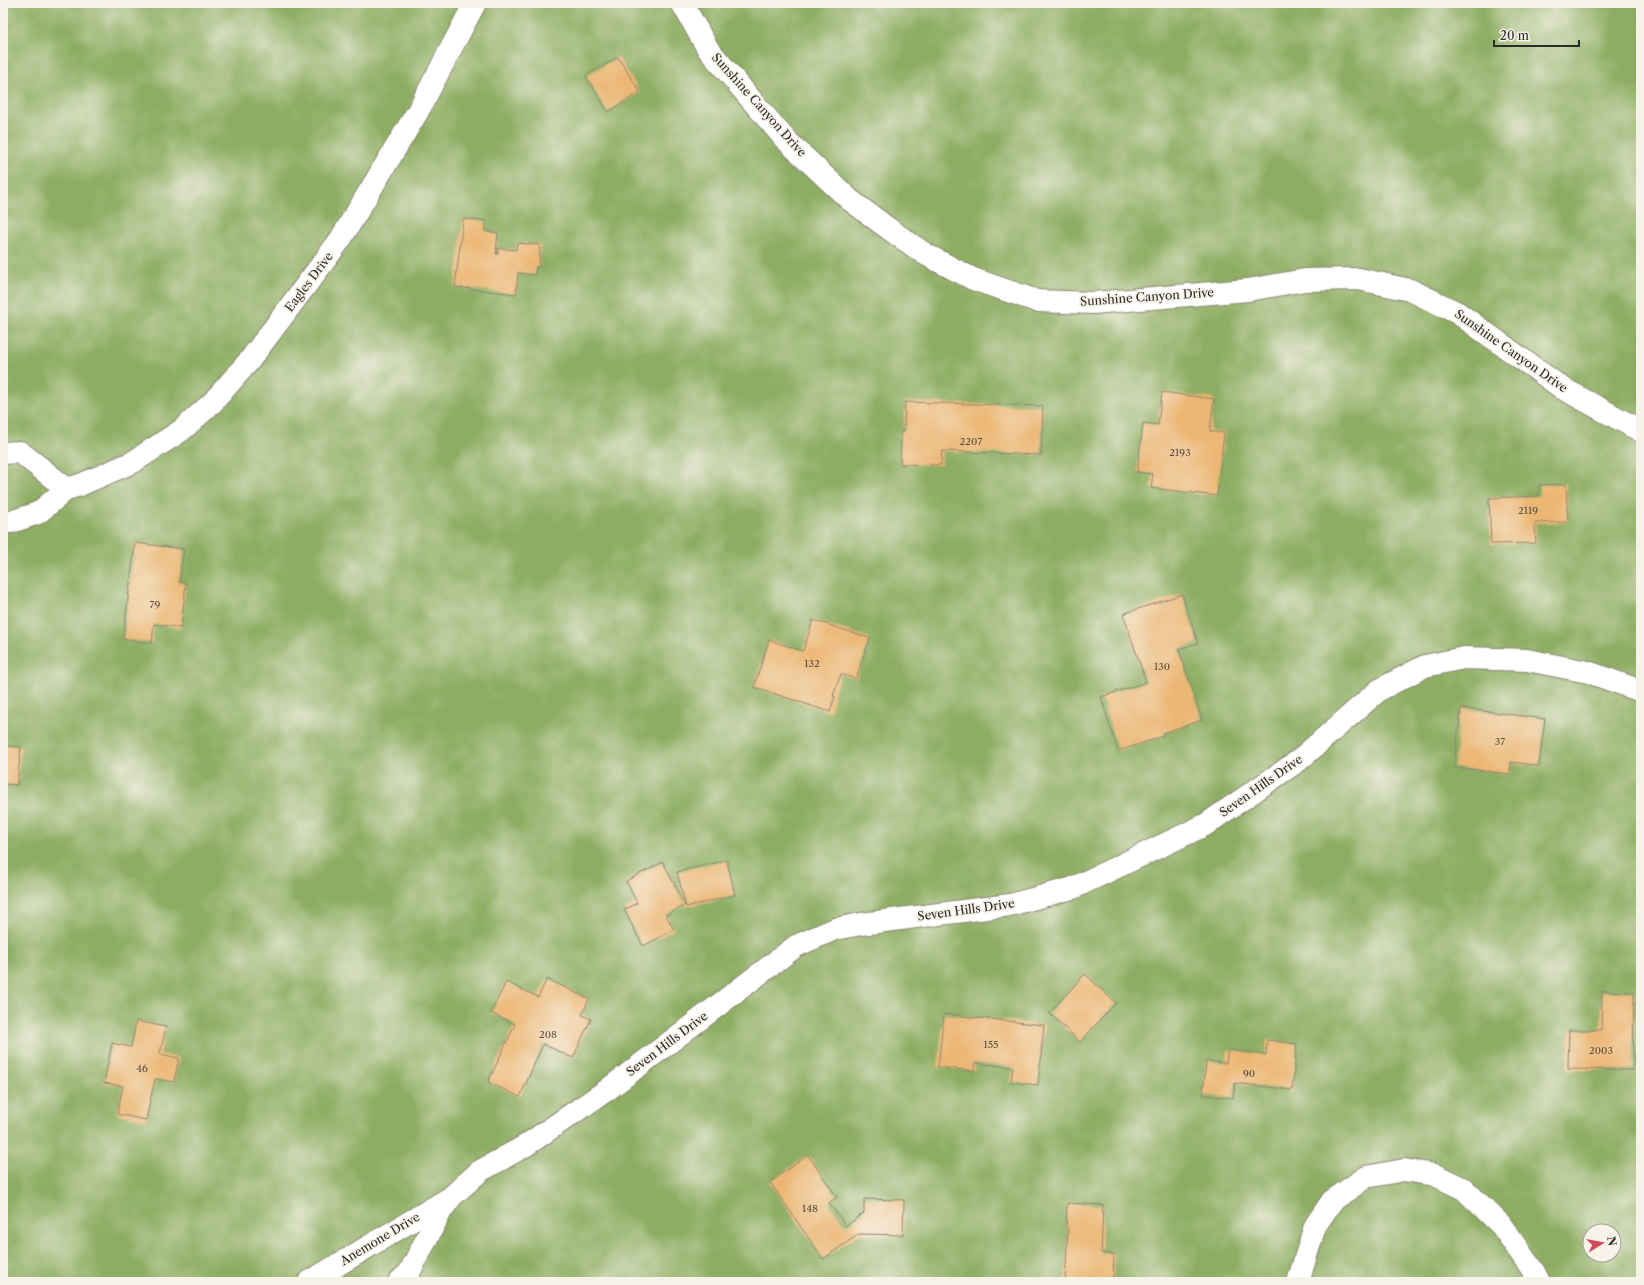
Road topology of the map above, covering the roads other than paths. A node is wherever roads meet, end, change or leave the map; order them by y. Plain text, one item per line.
1 (475, 3) edge
2 (682, 3) edge
3 (1641, 431) edge
4 (3, 453) edge
5 (67, 488) junction
6 (3, 520) edge
7 (1641, 692) edge
8 (451, 1197) junction
9 (308, 1282) edge
10 (399, 1282) edge
11 (1298, 1282) edge
12 (1539, 1282) edge

1 - 5 street, Eagles Drive
2 - 3 street, Sunshine Canyon Drive
4 - 5 street
5 - 6 street, Eagles Drive
7 - 8 street, Seven Hills Drive
8 - 9 street, Anemone Drive
8 - 10 street, Seven Hills Drive
11 - 12 street

